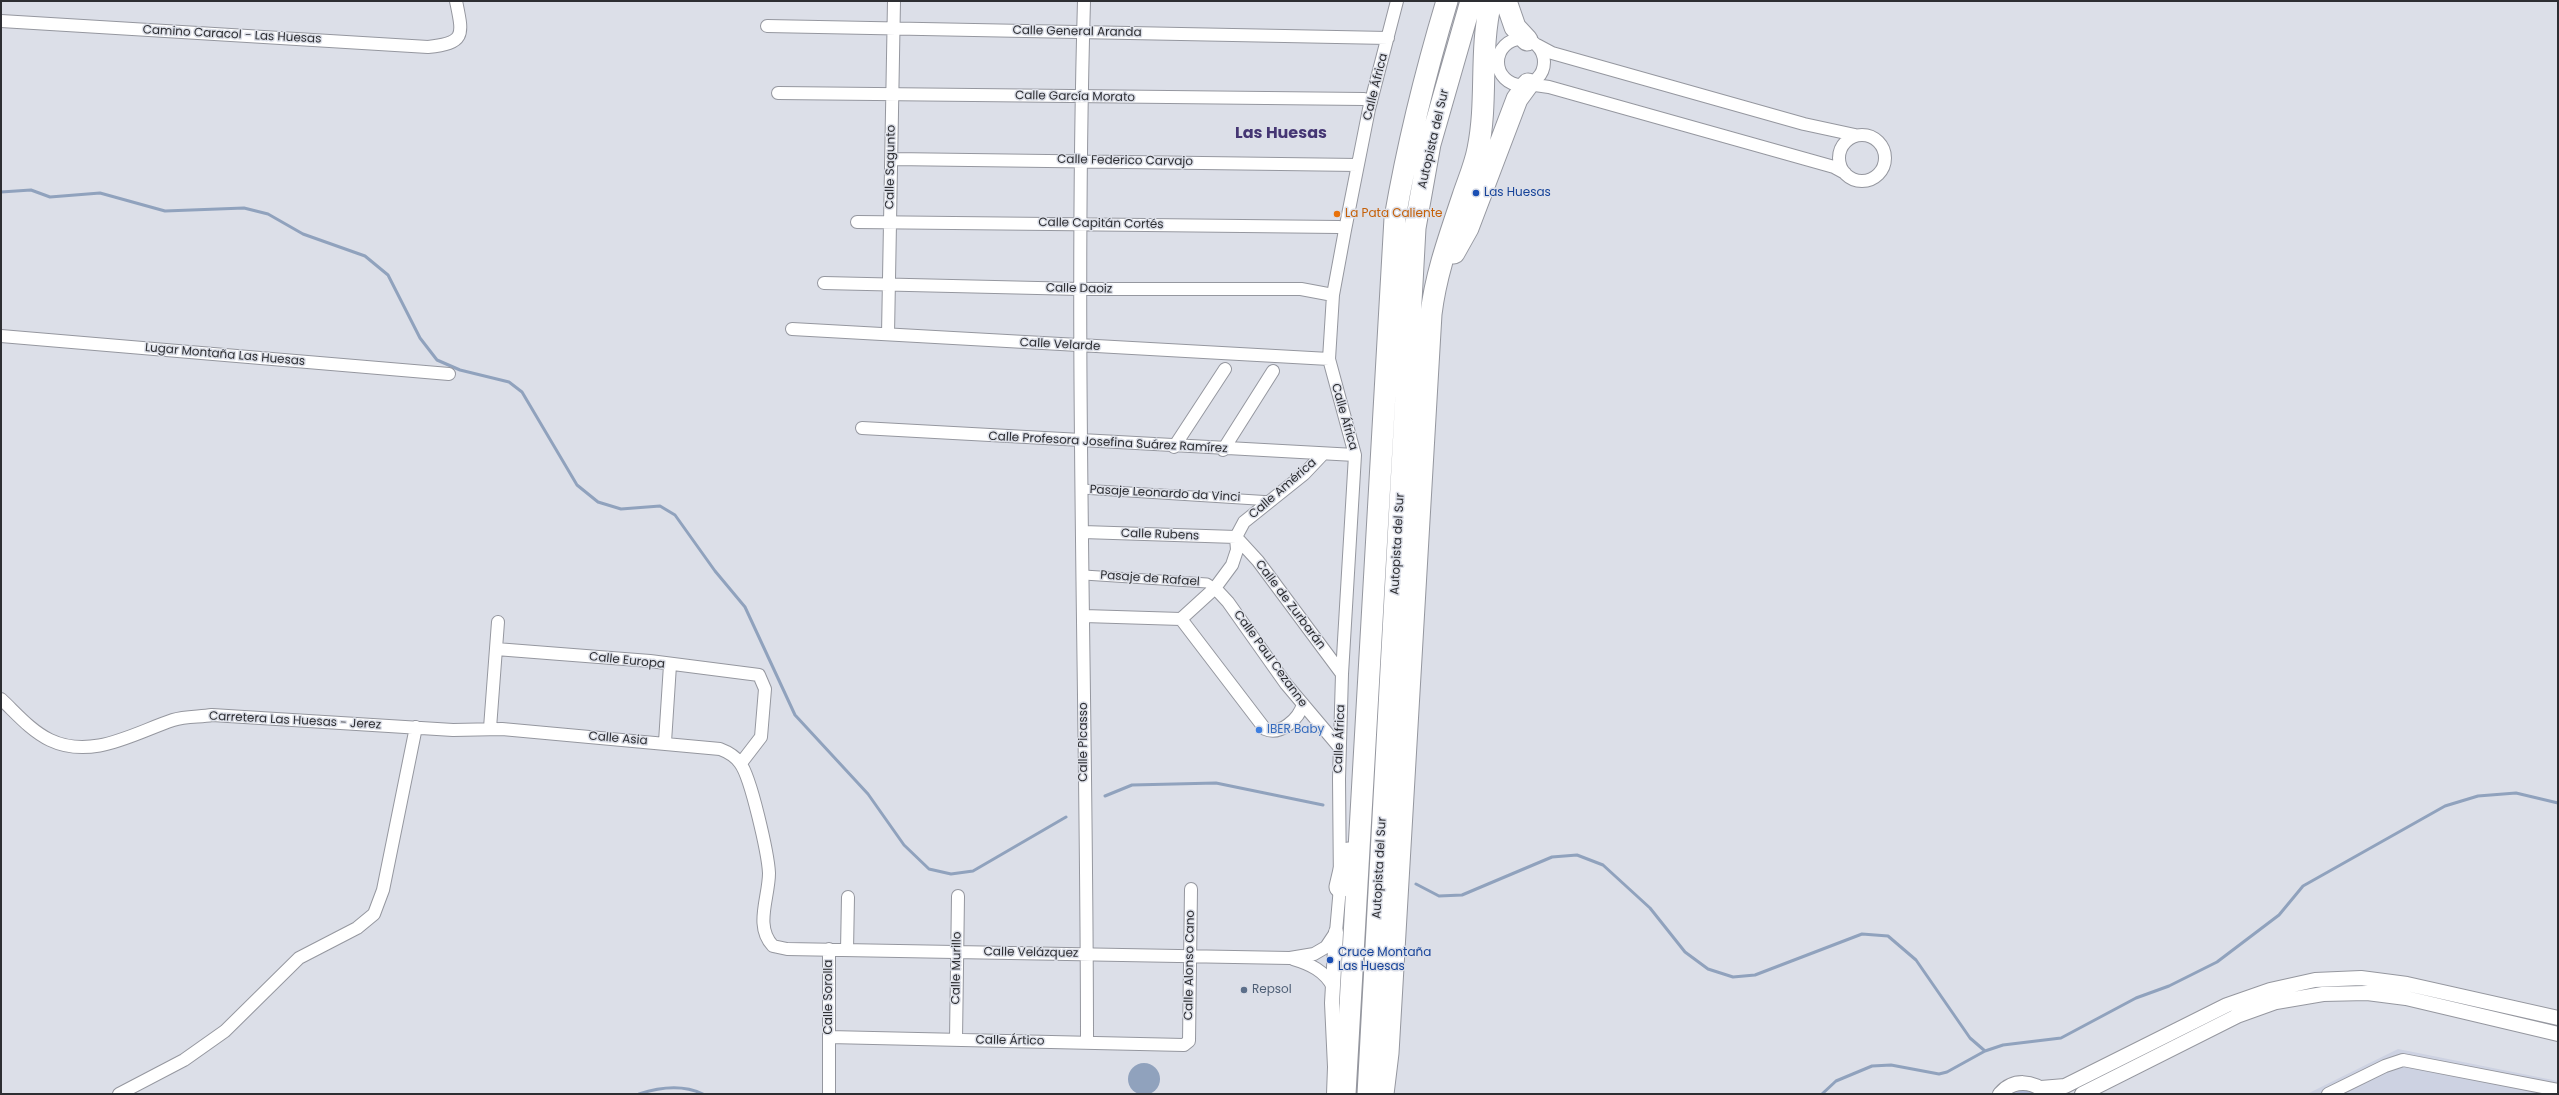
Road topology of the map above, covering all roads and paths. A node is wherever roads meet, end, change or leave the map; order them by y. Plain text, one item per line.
1 (456, 1) edge
2 (894, 1) edge
3 (1084, 1) edge
4 (1397, 1) edge
5 (1447, 1) edge
6 (1471, 1) edge
7 (1491, 1) edge
8 (1506, 1) edge
9 (1, 21) edge
10 (767, 26) dead end
11 (893, 28) junction
12 (1084, 33) junction
13 (1388, 38) junction
14 (1532, 42) junction
15 (1528, 84) junction
16 (778, 93) dead end
17 (892, 94) junction
18 (1083, 97) junction
19 (1371, 102) junction
20 (1855, 135) junction
21 (892, 159) junction
22 (1082, 161) junction
23 (1358, 165) junction
24 (1845, 173) junction
25 (856, 222) dead end
26 (890, 222) junction
27 (1080, 224) junction
28 (1345, 230) junction
29 (824, 283) dead end
30 (889, 285) junction
31 (1080, 289) junction
32 (1333, 295) junction
33 (1431, 314) junction
34 (792, 329) dead end
35 (888, 334) junction
36 (1, 336) edge
37 (1079, 346) junction
38 (1328, 359) junction
39 (1224, 369) dead end
40 (1273, 371) dead end
41 (449, 374) dead end
42 (862, 428) dead end
43 (1081, 442) junction
44 (1174, 447) junction
45 (1223, 450) junction
46 (1322, 455) junction
47 (1355, 456) junction
48 (1082, 489) junction
49 (1272, 501) junction
50 (1083, 532) junction
51 (1236, 537) junction
52 (1084, 575) junction
53 (1215, 588) junction
54 (1084, 616) junction
55 (1181, 619) junction
56 (498, 622) dead end
57 (496, 649) junction
58 (670, 665) junction
59 (1342, 674) junction
60 (1, 699) edge
61 (1303, 704) junction
62 (1294, 720) junction
63 (1318, 724) junction
64 (416, 727) junction
65 (490, 728) junction
66 (1364, 734) junction
67 (665, 742) junction
68 (1340, 748) junction
69 (741, 764) junction
70 (1349, 848) junction
71 (1340, 887) junction
72 (1191, 889) dead end
73 (958, 896) dead end
74 (848, 897) dead end
75 (1336, 932) junction
76 (829, 949) junction
77 (847, 950) junction
78 (958, 952) junction
79 (1087, 954) junction
80 (1190, 955) junction
81 (1290, 958) junction
82 (1333, 987) junction
83 (2558, 1018) edge
84 (2558, 1034) edge
85 (956, 1040) junction
86 (829, 1041) junction
87 (1189, 1041) joint
88 (1087, 1043) junction
89 (1335, 1067) junction
90 (2558, 1090) edge
91 (2044, 1091) edge
92 (119, 1094) edge
93 (829, 1094) edge
94 (1334, 1094) edge
95 (1345, 1094) edge
96 (1368, 1094) edge
97 (1384, 1094) edge
98 (2000, 1094) edge
99 (2082, 1094) edge
100 (2328, 1094) edge

1 - 9 street, Camino Caracol - Las Huesas
2 - 11 street, Calle Sagunto
3 - 12 street, Calle Picasso
4 - 13 street, Calle África
5 - 66 highway, Autopista del Sur
6 - 96 highway, Autopista del Sur
7 - 33 highway
8 - 14 highway
10 - 11 street, Calle General Aranda
11 - 12 street, Calle General Aranda
11 - 17 street, Calle Sagunto
12 - 13 street, Calle General Aranda
12 - 18 street, Calle Picasso
13 - 19 street, Calle África
14 - 15 street
14 - 15 street
14 - 20 street
15 - 24 street
15 - 33 highway
16 - 17 street, Calle García Morato
17 - 18 street, Calle García Morato
17 - 21 street, Calle Sagunto
18 - 19 street, Calle García Morato
18 - 22 street, Calle Picasso
19 - 23 street, Calle África
20 - 24 street
20 - 24 street
21 - 22 street, Calle Federico Carvajo
21 - 26 street, Calle Sagunto
22 - 23 street, Calle Federico Carvajo
22 - 27 street, Calle Picasso
23 - 28 street, Calle África
25 - 26 street, Calle Capitán Cortés
26 - 27 street, Calle Capitán Cortés
26 - 30 street, Calle Sagunto
27 - 28 street, Calle Capitán Cortés
27 - 31 street, Calle Picasso
28 - 32 street, Calle África
29 - 30 street, Calle Daoiz
30 - 31 street, Calle Daoiz
30 - 35 street, Calle Sagunto
31 - 32 street, Calle Daoiz
31 - 37 street, Calle Picasso
32 - 38 street, Calle África
33 - 97 highway
34 - 35 street, Calle Velarde
35 - 37 street, Calle Velarde
36 - 41 street, Lugar Montaña Las Huesas
37 - 38 street, Calle Velarde
37 - 43 street, Calle Picasso
38 - 47 street, Calle África
39 - 44 street
40 - 45 street
42 - 43 street, Calle Profesora Josefina Suárez Ramírez
43 - 44 street, Calle Profesora Josefina Suárez Ramírez
43 - 48 street, Calle Picasso
44 - 45 street, Calle Profesora Josefina Suárez Ramírez
45 - 46 street, Calle Profesora Josefina Suárez Ramírez
46 - 47 street, Calle Profesora Josefina Suárez Ramírez
46 - 49 street, Calle América
47 - 59 street, Calle África
48 - 49 street, Pasaje Leonardo da Vinci
48 - 50 street, Calle Picasso
49 - 51 street, Calle América
50 - 51 street, Calle Rubens
50 - 52 street, Calle Picasso
51 - 53 street, Calle América
51 - 59 street, Calle de Zurbarán
52 - 53 street, Pasaje de Rafael
52 - 54 street, Calle Picasso
53 - 55 street, Calle América
53 - 61 street, Calle Paul Cezanne
54 - 55 street
54 - 79 street, Calle Picasso
55 - 62 street
56 - 57 street
57 - 58 street, Calle Europa
57 - 65 street
58 - 67 street
58 - 69 street, Calle Europa
59 - 68 street, Calle África
60 - 64 street, Carretera Las Huesas - Jerez
61 - 62 street
61 - 63 street, Calle Paul Cezanne
62 - 63 street
63 - 68 street, Calle Paul Cezanne
64 - 65 street, Carretera Las Huesas - Jerez
64 - 92 street
65 - 67 street, Calle Asia
66 - 70 highway
66 - 95 highway, Autopista del Sur
67 - 69 street, Calle Asia
68 - 71 street, Calle África
69 - 76 street, Calle Velázquez
70 - 71 highway
70 - 89 highway
71 - 75 street, Calle África
72 - 80 street, Calle Alonso Cano
73 - 78 street, Calle Murillo
74 - 77 street, Calle Sorolla
75 - 81 street, Calle Velázquez
75 - 82 street
76 - 77 street, Calle Velázquez
76 - 86 street, Calle Sorolla
77 - 78 street, Calle Velázquez
78 - 79 street, Calle Velázquez
78 - 85 street, Calle Murillo
79 - 80 street, Calle Velázquez
79 - 88 street, Calle Picasso
80 - 81 street, Calle Velázquez
80 - 87 street, Calle Alonso Cano
81 - 82 street, Calle Velázquez
82 - 89 street
83 - 91 street
84 - 99 street
85 - 86 street, Calle Ártico
85 - 88 street, Calle Ártico
86 - 93 street
87 - 88 street, Calle Ártico
89 - 94 street
90 - 100 street
91 - 98 street

